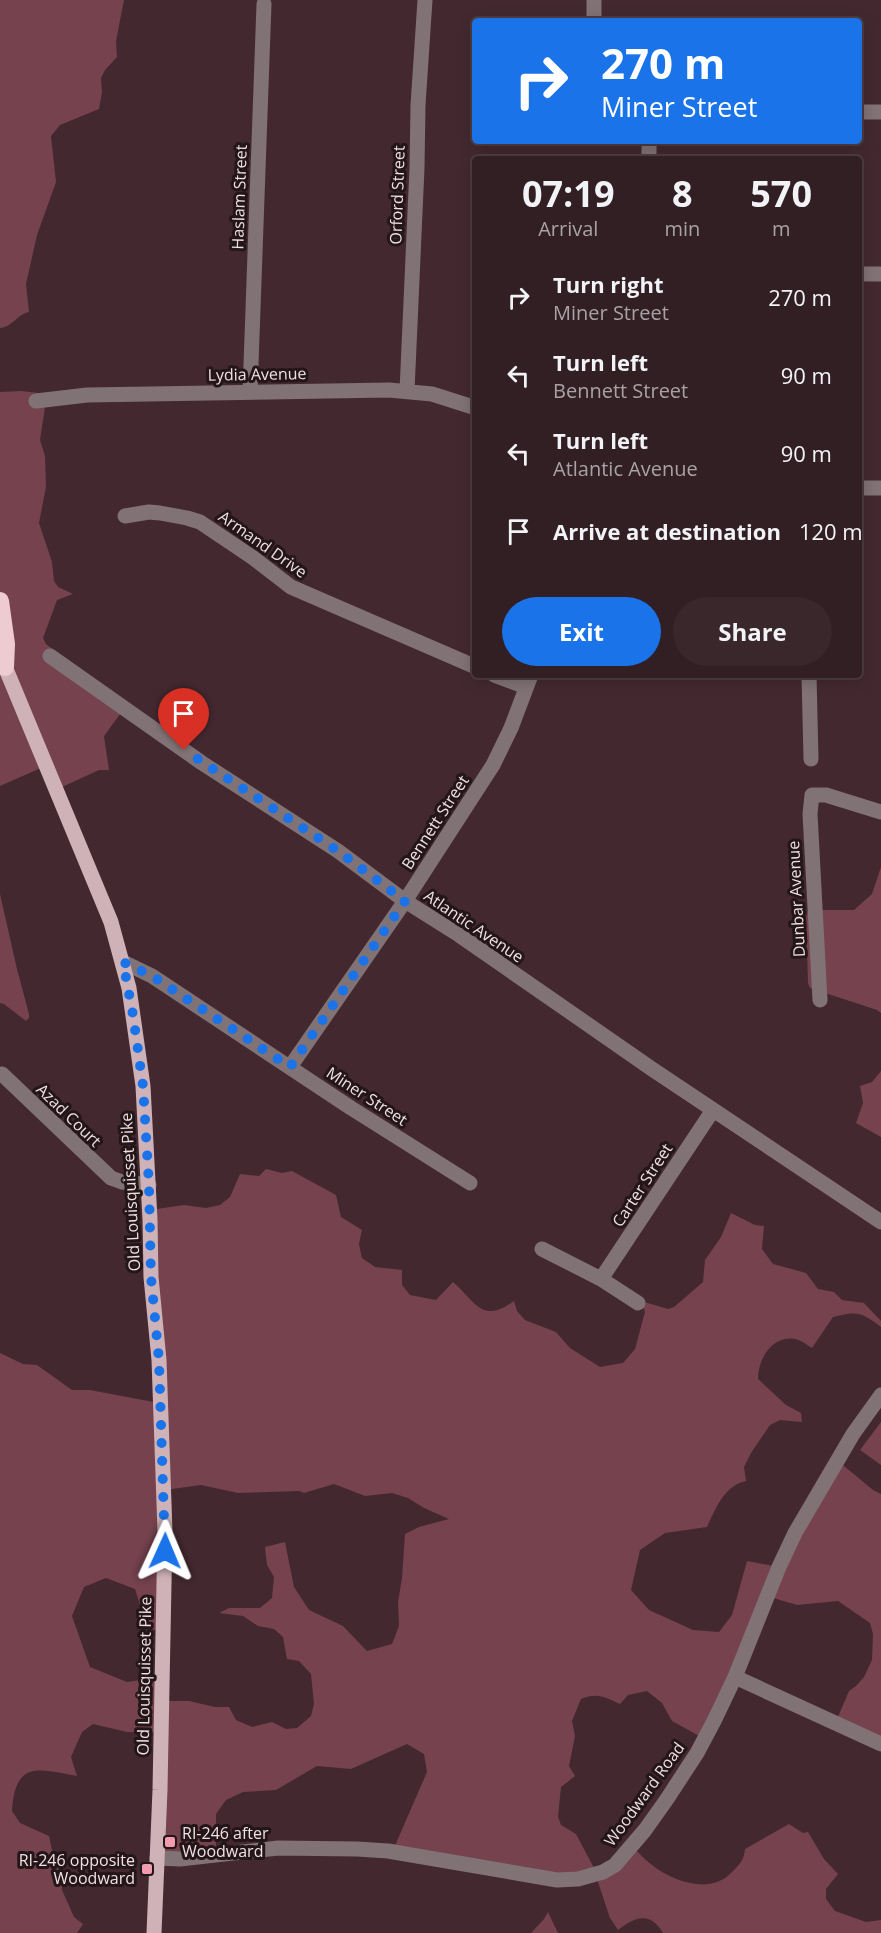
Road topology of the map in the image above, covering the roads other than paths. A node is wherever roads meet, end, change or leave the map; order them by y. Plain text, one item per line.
1 (425, 0) edge
2 (594, 0) edge
3 (264, 4) dead end
4 (594, 18) edge
5 (862, 112) edge
6 (881, 112) edge
7 (862, 274) edge
8 (881, 274) edge
9 (407, 391) junction
10 (250, 392) junction
11 (36, 401) dead end
12 (472, 407) edge
13 (862, 488) edge
14 (881, 488) edge
15 (125, 516) dead end
16 (0, 602) edge
17 (50, 656) dead end
18 (3, 661) edge
19 (472, 665) edge
20 (511, 678) edge
21 (809, 678) edge
22 (528, 681) edge
23 (811, 759) dead end
24 (881, 812) edge
25 (405, 901) junction
26 (123, 962) junction
27 (820, 1000) dead end
28 (290, 1067) junction
29 (2, 1074) dead end
30 (713, 1110) junction
31 (470, 1183) dead end
32 (149, 1185) junction
33 (881, 1222) edge
34 (542, 1249) dead end
35 (601, 1279) junction
36 (638, 1303) dead end
37 (881, 1395) edge
38 (735, 1677) junction
39 (881, 1744) edge
40 (157, 1858) junction
41 (154, 1933) edge

1 - 9 street, Orford Street
2 - 4 street
3 - 10 street, Haslam Street
5 - 6 street
7 - 8 street
9 - 10 street, Lydia Avenue
9 - 12 street, Lydia Avenue
10 - 11 street, Lydia Avenue
13 - 14 street
15 - 19 street, Armand Drive
16 - 18 highway
17 - 25 street, Atlantic Avenue
18 - 26 main road, Old Louisquisset Pike
20 - 22 street
21 - 23 street
22 - 25 street, Bennett Street
24 - 27 street, Dunbar Avenue
25 - 28 street, Bennett Street
25 - 30 street, Atlantic Avenue
26 - 28 street, Miner Street
26 - 32 main road, Old Louisquisset Pike
28 - 31 street, Miner Street
29 - 32 street, Azad Court
30 - 33 street, Atlantic Avenue
30 - 35 street, Carter Street
32 - 40 main road, Old Louisquisset Pike
34 - 35 street
35 - 36 street
37 - 38 street, Woodward Road
38 - 39 street
38 - 40 street, Woodward Road
40 - 41 main road, Old Louisquisset Pike

